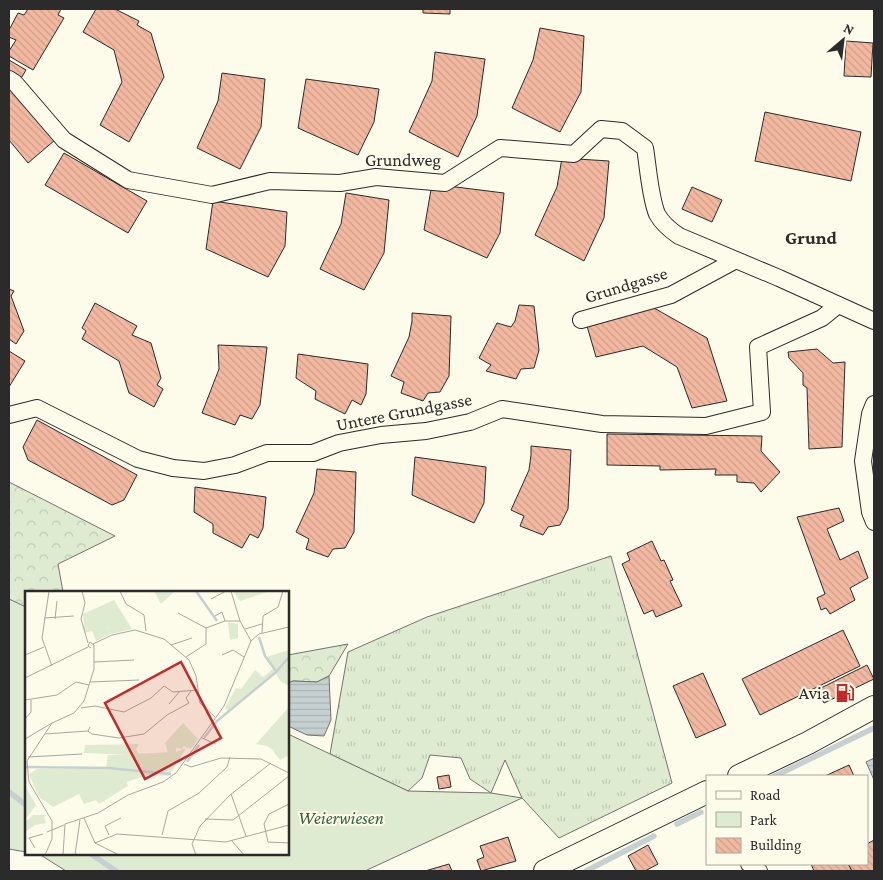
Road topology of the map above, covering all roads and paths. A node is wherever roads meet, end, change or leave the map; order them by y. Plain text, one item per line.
1 (9, 79) edge
2 (736, 260) junction
3 (838, 305) junction
4 (581, 320) dead end
5 (874, 321) edge
6 (874, 404) edge
7 (9, 415) edge
8 (874, 522) edge
9 (874, 707) edge
10 (741, 775) edge
11 (706, 792) edge
12 (545, 871) edge

1 - 2 street, Grundweg
2 - 3 street, Grundweg
2 - 4 street, Grundgasse
3 - 5 street, Grundweg
3 - 7 street, Untere Grundgasse
6 - 8 street
9 - 10 main road
11 - 12 main road

